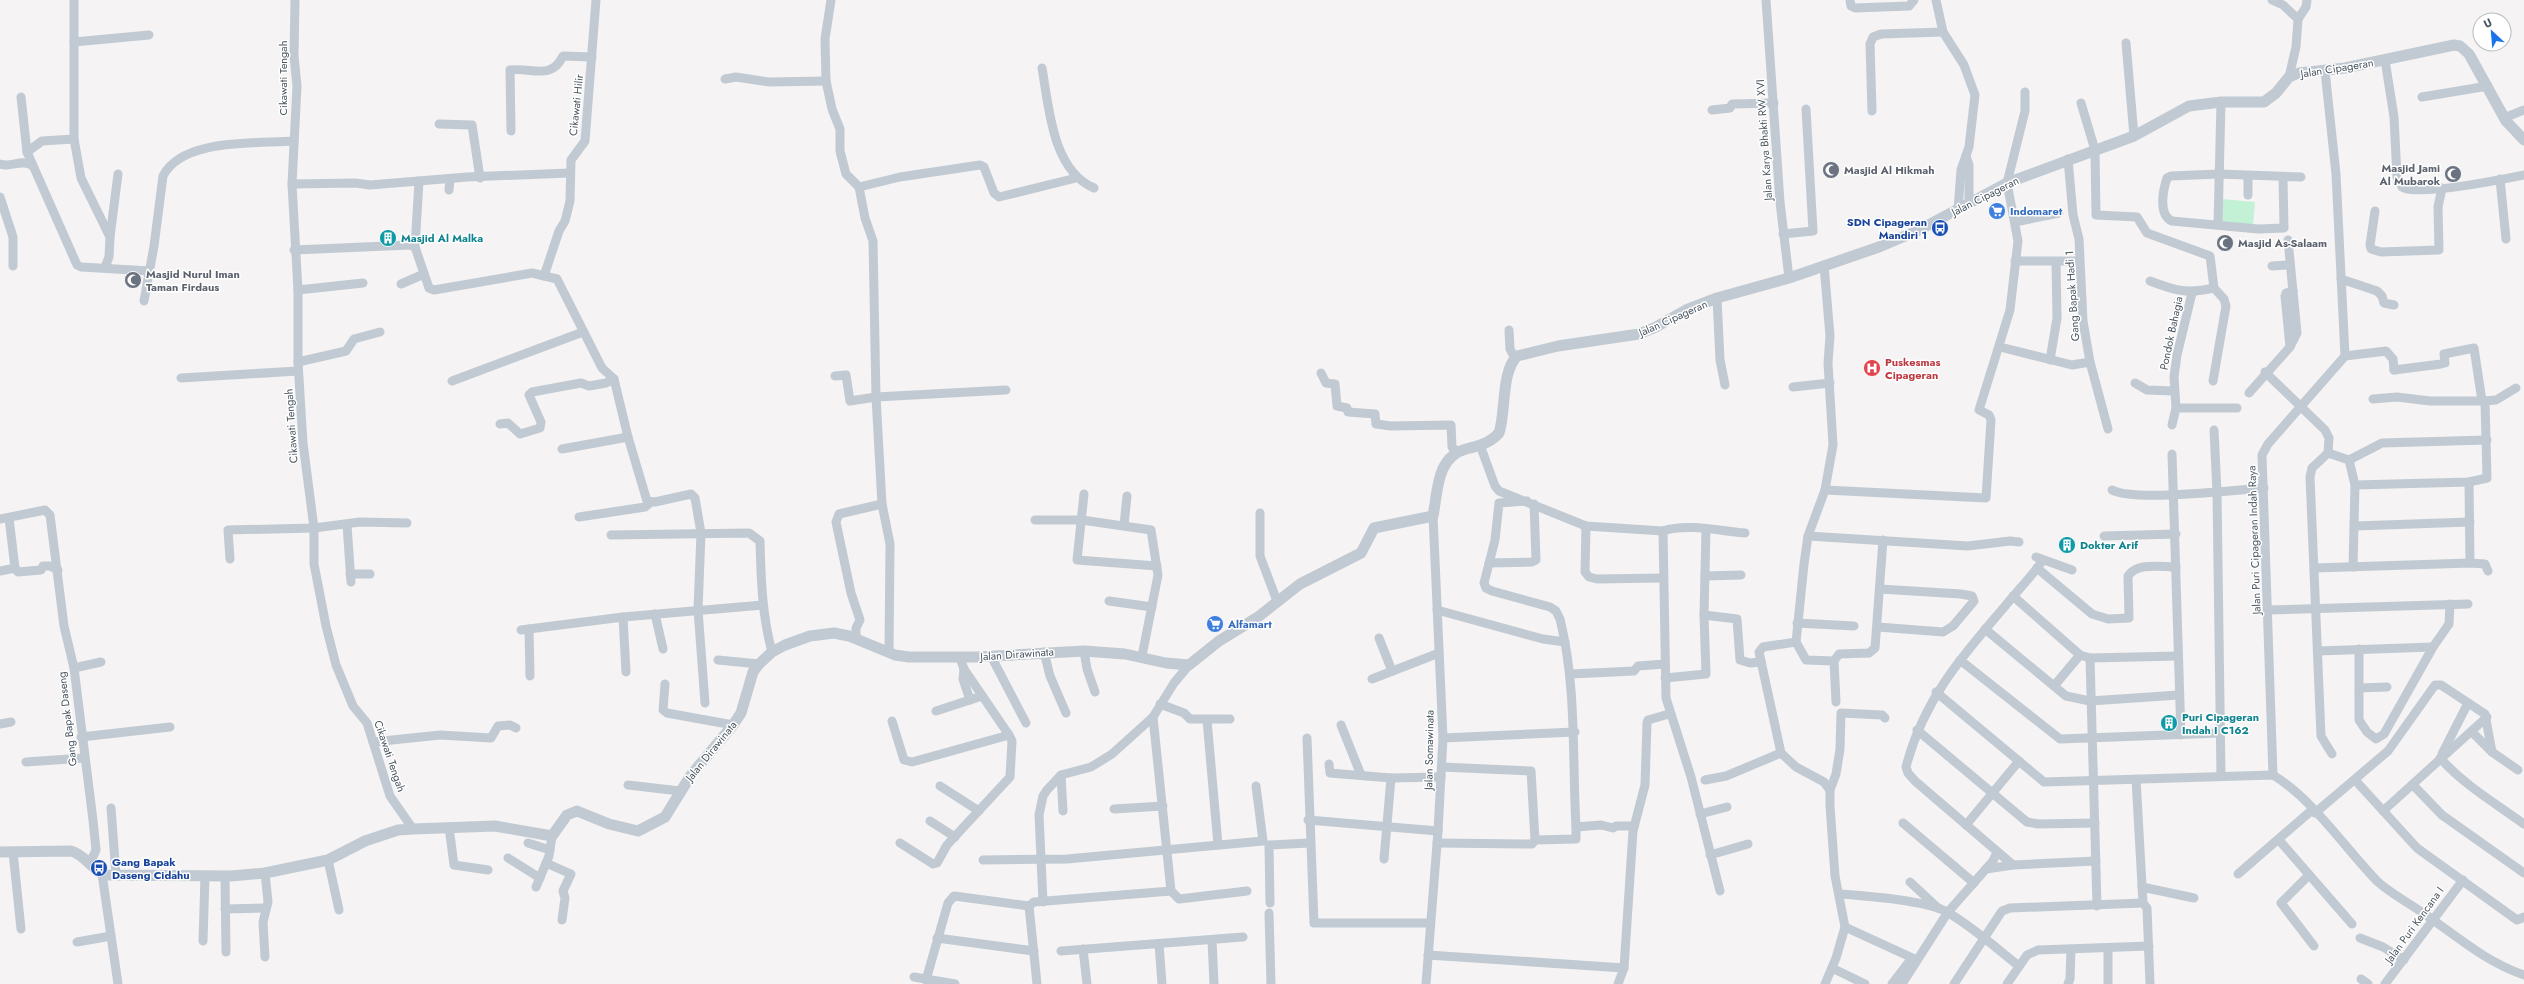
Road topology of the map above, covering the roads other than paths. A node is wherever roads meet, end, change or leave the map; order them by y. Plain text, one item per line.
1 (74, 0) edge
2 (295, 0) edge
3 (596, 0) edge
4 (831, 0) edge
5 (1766, 0) edge
6 (1850, 0) edge
7 (1914, 0) edge
8 (1936, 0) edge
9 (2272, 0) edge
10 (2307, 0) edge
11 (2298, 18) junction
12 (1943, 32) junction
13 (148, 35) dead end
14 (74, 42) junction
15 (2126, 43) dead end
16 (592, 56) junction
17 (2385, 60) junction
18 (1042, 68) dead end
19 (2325, 71) junction
20 (2289, 77) junction
21 (725, 79) dead end
22 (826, 81) junction
23 (2488, 86) junction
24 (2025, 92) dead end
25 (21, 97) dead end
26 (2422, 97) dead end
27 (2221, 102) junction
28 (1774, 103) junction
29 (2081, 103) dead end
30 (1806, 109) dead end
31 (1712, 110) dead end
32 (2524, 110) edge
33 (1872, 111) dead end
34 (2504, 118) junction
35 (439, 124) dead end
36 (511, 131) dead end
37 (2134, 136) junction
38 (74, 139) junction
39 (294, 140) junction
40 (2524, 140) edge
41 (2095, 150) junction
42 (27, 152) junction
43 (2068, 159) junction
44 (0, 164) edge
45 (31, 165) junction
46 (569, 172) junction
47 (118, 174) dead end
48 (2219, 174) junction
49 (2524, 175) edge
50 (2248, 176) junction
51 (480, 178) junction
52 (1076, 178) junction
53 (2283, 178) junction
54 (2301, 178) dead end
55 (450, 179) junction
56 (2500, 179) junction
57 (419, 181) junction
58 (2007, 183) junction
59 (292, 184) junction
60 (859, 187) junction
61 (1094, 188) dead end
62 (2442, 188) junction
63 (449, 190) dead end
64 (2248, 196) dead end
65 (0, 197) edge
66 (1964, 207) junction
67 (2375, 211) dead end
68 (2059, 213) dead end
69 (2015, 222) junction
70 (2218, 225) junction
71 (1783, 234) junction
72 (110, 237) junction
73 (2506, 239) dead end
74 (2288, 240) dead end
75 (415, 247) junction
76 (294, 250) junction
77 (2015, 261) junction
78 (2076, 261) dead end
79 (2056, 262) junction
80 (1824, 265) junction
81 (2289, 265) junction
82 (14, 266) dead end
83 (2272, 266) dead end
84 (105, 267) junction
85 (150, 271) junction
86 (424, 274) junction
87 (544, 276) junction
88 (1789, 278) junction
89 (2341, 279) junction
90 (2150, 281) dead end
91 (363, 284) dead end
92 (401, 284) dead end
93 (2214, 288) junction
94 (298, 290) junction
95 (2192, 293) junction
96 (1717, 298) junction
97 (144, 300) dead end
98 (2394, 305) dead end
99 (1509, 330) dead end
100 (380, 332) dead end
101 (583, 332) junction
102 (2000, 347) junction
103 (2345, 356) junction
104 (1515, 358) junction
105 (2050, 360) junction
106 (2084, 364) junction
107 (298, 367) junction
108 (2265, 372) junction
109 (1321, 373) dead end
110 (835, 376) dead end
111 (181, 378) dead end
112 (614, 379) junction
113 (2213, 380) dead end
114 (452, 381) dead end
115 (1830, 383) junction
116 (2135, 383) dead end
117 (1725, 385) dead end
118 (1793, 387) dead end
119 (2516, 388) dead end
120 (1006, 390) dead end
121 (2174, 391) junction
122 (2249, 393) dead end
123 (876, 397) junction
124 (2373, 399) dead end
125 (2483, 401) junction
126 (2302, 407) junction
127 (2176, 408) junction
128 (2237, 408) dead end
129 (500, 424) dead end
130 (2172, 425) dead end
131 (2108, 429) dead end
132 (2214, 430) dead end
133 (628, 437) junction
134 (2487, 440) junction
135 (1480, 445) junction
136 (562, 449) dead end
137 (1457, 452) junction
138 (2328, 453) junction
139 (2172, 454) dead end
140 (2349, 460) junction
141 (2469, 482) junction
142 (2355, 485) junction
143 (2264, 488) junction
144 (1825, 490) junction
145 (2112, 490) dead end
146 (2217, 492) junction
147 (1084, 494) dead end
148 (2175, 494) junction
149 (1127, 496) dead end
150 (651, 502) junction
151 (1530, 502) junction
152 (882, 504) junction
153 (1260, 514) dead end
154 (579, 516) dead end
155 (1433, 516) junction
156 (4, 519) edge
157 (1035, 520) dead end
158 (1082, 520) junction
159 (2470, 522) junction
160 (407, 523) dead end
161 (347, 525) junction
162 (1124, 525) junction
163 (1586, 526) junction
164 (2355, 526) junction
165 (314, 528) junction
166 (1706, 529) junction
167 (1663, 531) junction
168 (1745, 533) dead end
169 (701, 534) junction
170 (2176, 534) junction
171 (612, 535) dead end
172 (1808, 536) junction
173 (2104, 536) dead end
174 (1883, 540) junction
175 (2019, 542) dead end
176 (230, 559) dead end
177 (1489, 563) junction
178 (2470, 563) junction
179 (1157, 566) junction
180 (2176, 567) junction
181 (2353, 567) junction
182 (15, 568) junction
183 (2037, 568) junction
184 (2315, 568) junction
185 (0, 570) edge
186 (58, 570) junction
187 (2072, 570) dead end
188 (2488, 571) dead end
189 (370, 574) dead end
190 (1741, 575) dead end
191 (1705, 576) junction
192 (1662, 578) junction
193 (1880, 589) junction
194 (2013, 596) junction
195 (1109, 601) dead end
196 (1277, 602) junction
197 (2450, 604) junction
198 (2468, 604) dead end
199 (763, 605) junction
200 (1152, 607) junction
201 (2316, 609) junction
202 (698, 610) junction
203 (1437, 610) junction
204 (2268, 610) junction
205 (655, 614) junction
206 (1704, 615) junction
207 (623, 617) junction
208 (1797, 623) junction
209 (1854, 626) dead end
210 (1878, 627) junction
211 (1985, 629) junction
212 (856, 638) junction
213 (1379, 638) dead end
214 (1565, 642) junction
215 (1796, 642) junction
216 (2433, 647) junction
217 (663, 649) dead end
218 (2359, 649) junction
219 (1084, 651) junction
220 (2318, 651) junction
221 (772, 652) junction
222 (889, 652) junction
223 (1044, 652) junction
224 (1439, 653) junction
225 (2080, 655) junction
226 (991, 656) junction
227 (1142, 656) junction
228 (2178, 656) junction
229 (960, 658) junction
230 (2090, 658) junction
231 (718, 660) dead end
232 (1960, 660) junction
233 (1834, 661) junction
234 (101, 662) dead end
235 (1761, 662) junction
236 (759, 664) junction
237 (1665, 664) junction
238 (1189, 665) junction
239 (74, 668) junction
240 (964, 669) junction
241 (1392, 671) junction
242 (626, 672) dead end
243 (1571, 674) junction
244 (530, 676) dead end
245 (1665, 678) junction
246 (1372, 679) dead end
247 (665, 684) dead end
248 (2054, 686) junction
249 (2388, 687) dead end
250 (2359, 688) junction
251 (1095, 692) dead end
252 (1936, 692) junction
253 (2179, 695) junction
254 (982, 696) junction
255 (970, 700) junction
256 (2090, 701) junction
257 (1836, 702) dead end
258 (705, 703) dead end
259 (2468, 703) junction
260 (1160, 704) junction
261 (936, 711) dead end
262 (1066, 713) dead end
263 (1669, 714) junction
264 (1153, 717) junction
265 (1885, 718) dead end
266 (2487, 718) junction
267 (1230, 719) dead end
268 (1207, 720) junction
269 (892, 721) dead end
270 (11, 722) dead end
271 (1026, 723) dead end
272 (0, 724) edge
273 (733, 725) junction
274 (1341, 725) dead end
275 (170, 727) dead end
276 (516, 728) dead end
277 (1917, 730) junction
278 (1575, 732) junction
279 (2472, 732) junction
280 (2220, 733) junction
281 (1009, 735) junction
282 (2181, 735) junction
283 (82, 737) junction
284 (1307, 738) dead end
285 (1442, 738) junction
286 (2092, 739) junction
287 (373, 742) junction
288 (2492, 752) junction
289 (1781, 753) junction
290 (2332, 754) dead end
291 (84, 758) junction
292 (2440, 758) junction
293 (2019, 761) junction
294 (26, 762) dead end
295 (1329, 764) dead end
296 (1442, 767) junction
297 (2518, 770) dead end
298 (1061, 775) junction
299 (1361, 775) junction
300 (2273, 775) junction
301 (2221, 776) junction
302 (1441, 777) junction
303 (1391, 778) junction
304 (2136, 779) junction
305 (1705, 780) dead end
306 (2355, 780) junction
307 (2093, 782) junction
308 (628, 784) dead end
309 (2413, 785) junction
310 (940, 786) dead end
311 (1256, 786) dead end
312 (1830, 790) junction
313 (680, 791) junction
314 (1993, 793) junction
315 (1163, 806) junction
316 (1727, 807) dead end
317 (111, 808) dead end
318 (1114, 809) dead end
319 (979, 811) junction
320 (2314, 811) junction
321 (2383, 811) junction
322 (1063, 812) dead end
323 (1700, 814) junction
324 (1308, 820) junction
325 (930, 822) dead end
326 (2095, 822) junction
327 (1903, 823) dead end
328 (2524, 824) edge
329 (1387, 825) junction
330 (1966, 825) junction
331 (1634, 826) junction
332 (449, 827) junction
333 (1576, 827) junction
334 (412, 829) junction
335 (1438, 831) junction
336 (552, 836) junction
337 (955, 837) junction
338 (1535, 840) junction
339 (2280, 840) junction
340 (528, 843) dead end
341 (900, 843) dead end
342 (1309, 843) junction
343 (1436, 843) junction
344 (1748, 844) dead end
345 (1218, 845) junction
346 (550, 850) junction
347 (1167, 851) junction
348 (0, 852) edge
349 (13, 852) junction
350 (1997, 852) junction
351 (1710, 855) junction
352 (508, 858) dead end
353 (1384, 859) dead end
354 (328, 860) junction
355 (983, 860) dead end
356 (1040, 860) junction
357 (2096, 861) junction
358 (90, 863) junction
359 (546, 863) junction
360 (2013, 865) junction
361 (1986, 869) junction
362 (488, 870) dead end
363 (265, 873) junction
364 (2524, 873) edge
365 (102, 874) junction
366 (2238, 874) dead end
367 (2309, 875) junction
368 (116, 876) junction
369 (205, 876) junction
370 (225, 876) junction
371 (540, 878) junction
372 (2463, 880) junction
373 (1910, 882) dead end
374 (1974, 883) junction
375 (536, 887) dead end
376 (2142, 887) junction
377 (1247, 891) dead end
378 (1720, 891) dead end
379 (1171, 892) junction
380 (1839, 894) junction
381 (2194, 898) dead end
382 (1042, 902) junction
383 (1270, 903) dead end
384 (2143, 903) junction
385 (1029, 906) junction
386 (2097, 906) junction
387 (266, 908) junction
388 (1939, 908) junction
389 (226, 909) junction
390 (339, 910) dead end
391 (1948, 912) junction
392 (1269, 913) dead end
393 (2524, 917) edge
394 (562, 920) dead end
395 (2433, 920) junction
396 (1430, 923) junction
397 (2352, 924) dead end
398 (1845, 927) junction
399 (21, 929) dead end
400 (111, 936) junction
401 (1243, 937) dead end
402 (937, 938) junction
403 (1984, 938) junction
404 (2360, 938) dead end
405 (1212, 940) junction
406 (203, 941) dead end
407 (77, 942) dead end
408 (1159, 944) junction
409 (2149, 946) junction
410 (2314, 946) dead end
411 (2108, 948) junction
412 (1083, 949) junction
413 (2071, 950) junction
414 (1034, 951) junction
415 (1061, 951) dead end
416 (226, 952) dead end
417 (1428, 955) junction
418 (265, 957) dead end
419 (1915, 959) junction
420 (2404, 960) junction
421 (2019, 966) junction
422 (1624, 968) junction
423 (1832, 968) junction
424 (2524, 976) edge
425 (914, 977) dead end
426 (926, 980) junction
427 (1855, 982) edge
428 (939, 983) edge
429 (118, 984) edge
430 (955, 984) edge
431 (1037, 984) edge
432 (1087, 984) edge
433 (1162, 984) edge
434 (1214, 984) edge
435 (1271, 984) edge
436 (1426, 984) edge
437 (1618, 984) edge
438 (1825, 984) edge
439 (1865, 984) edge
440 (1892, 984) edge
441 (1902, 984) edge
442 (1954, 984) edge
443 (2007, 984) edge
444 (2068, 984) edge
445 (2108, 984) edge
446 (2150, 984) edge
447 (2385, 984) edge

1 - 14 street
2 - 39 street, Cikawati Tengah
3 - 16 street, Cikawati Hilir
4 - 22 street
5 - 28 street, Jalan Karya Bhakti RW XVI
6 - 7 street
8 - 12 street
9 - 11 street
10 - 11 street
11 - 20 street
12 - 33 street
12 - 66 street
13 - 14 street
14 - 38 street
15 - 37 street
16 - 36 street
16 - 46 street, Cikawati Hilir
17 - 19 street, Jalan Cipageran
17 - 23 street, Jalan Cipageran
17 - 62 street
18 - 52 street
19 - 20 street, Jalan Cipageran
19 - 89 street
20 - 27 street, Jalan Cipageran
21 - 22 street
22 - 60 street
23 - 26 street
23 - 34 street, Jalan Cipageran
24 - 58 street
25 - 42 street
27 - 37 street, Jalan Cipageran
27 - 48 street
28 - 31 street
28 - 71 street, Jalan Karya Bhakti RW XVI
29 - 41 street
30 - 71 street
32 - 34 street
34 - 40 street, Jalan Cipageran
35 - 51 street
37 - 41 street, Jalan Cipageran
38 - 42 street
38 - 72 street
39 - 59 street, Cikawati Tengah
39 - 85 street
41 - 43 street, Jalan Cipageran
41 - 93 street
42 - 45 street
43 - 58 street, Jalan Cipageran
43 - 106 street, Gang Bapak Hadi 1
44 - 45 street
45 - 84 street
46 - 51 street
46 - 87 street, Cikawati Hilir
47 - 72 street
48 - 50 street
48 - 70 street
48 - 70 street
49 - 56 street
50 - 53 street
50 - 64 street
51 - 55 street
52 - 60 street
52 - 61 street
53 - 54 street
53 - 70 street
55 - 57 street
55 - 63 street
56 - 62 street
56 - 73 street
57 - 59 street
57 - 75 street
58 - 66 street, Jalan Cipageran
58 - 69 street
59 - 76 street, Cikawati Tengah
60 - 123 street
62 - 67 street
65 - 82 street
66 - 80 street, Jalan Cipageran
68 - 69 street
69 - 77 street
71 - 88 street, Jalan Karya Bhakti RW XVI
72 - 84 street
74 - 81 street
75 - 76 street
75 - 86 street
76 - 94 street, Cikawati Tengah
77 - 79 street
77 - 102 street
78 - 79 street
79 - 105 street
80 - 88 street, Jalan Cipageran
80 - 115 street
81 - 83 street
81 - 108 street
84 - 85 street
85 - 97 street
86 - 87 street
86 - 92 street
87 - 101 street
88 - 96 street, Jalan Cipageran
89 - 98 street
89 - 103 street
90 - 95 street, Pondok Bahagia
91 - 94 street
93 - 95 street, Pondok Bahagia
93 - 113 street
94 - 107 street, Cikawati Tengah
95 - 121 street, Pondok Bahagia
96 - 104 street, Jalan Cipageran
96 - 117 street
99 - 104 street
100 - 107 street
101 - 112 street
101 - 114 street
102 - 105 street
102 - 144 street
103 - 125 street
103 - 126 street, Jalan Puri Cipageran Indah Raya
104 - 135 street
105 - 106 street
106 - 131 street, Gang Bapak Hadi 1
107 - 111 street
107 - 165 street, Cikawati Tengah
108 - 122 street
108 - 126 street
109 - 137 street
110 - 123 street
112 - 129 street
112 - 133 street
115 - 118 street
115 - 144 street
116 - 121 street
119 - 125 street
120 - 123 street
121 - 127 street, Pondok Bahagia
123 - 152 street
124 - 125 street
125 - 134 street
126 - 138 street
126 - 143 street, Jalan Puri Cipageran Indah Raya
127 - 128 street
127 - 130 street, Pondok Bahagia
132 - 146 street
133 - 136 street
133 - 150 street
134 - 140 street
134 - 141 street
135 - 137 street
135 - 151 street
137 - 155 street
138 - 140 street
138 - 184 street
139 - 148 street
140 - 142 street
141 - 142 street
141 - 159 street
142 - 164 street
143 - 146 street
143 - 204 street, Jalan Puri Cipageran Indah Raya
144 - 172 street
145 - 148 street
146 - 148 street
146 - 280 street
147 - 158 street
148 - 170 street
149 - 162 street
150 - 154 street
150 - 169 street
151 - 163 street
151 - 177 street
151 - 177 street
152 - 212 street
152 - 222 street
153 - 196 street
155 - 196 street
155 - 203 street, Jalan Somawinata
156 - 182 street
156 - 186 street, Gang Bapak Daseng
157 - 158 street
158 - 162 street
158 - 179 street
159 - 164 street
159 - 178 street
160 - 161 street
161 - 165 street
161 - 189 street
162 - 179 street
163 - 167 street
163 - 192 street
164 - 181 street
165 - 176 street
165 - 287 street, Cikawati Tengah
166 - 167 street
166 - 168 street
166 - 191 street
167 - 192 street
169 - 171 street
169 - 199 street
169 - 202 street
170 - 173 street
170 - 180 street
172 - 174 street
172 - 208 street
174 - 175 street
174 - 193 street
177 - 214 street
178 - 181 street
178 - 188 street
179 - 200 street
180 - 183 street
180 - 228 street
181 - 184 street
182 - 185 street
182 - 186 street
183 - 187 street
183 - 194 street
184 - 201 street
186 - 239 street, Gang Bapak Daseng
190 - 191 street
191 - 206 street
192 - 237 street
193 - 210 street
193 - 210 street
194 - 211 street
194 - 225 street
195 - 200 street
196 - 238 street
197 - 198 street
197 - 201 street
197 - 216 street
199 - 202 street
199 - 221 street
200 - 227 street
201 - 204 street
201 - 220 street
202 - 205 street
202 - 258 street
203 - 214 street
203 - 224 street, Jalan Somawinata
204 - 300 street, Jalan Puri Cipageran Indah Raya
205 - 207 street
205 - 217 street
206 - 235 street
206 - 245 street
207 - 242 street
207 - 244 street
208 - 209 street
208 - 215 street
210 - 233 street
211 - 232 street
211 - 248 street
212 - 221 street, Jalan Dirawinata
212 - 222 street, Jalan Dirawinata
213 - 241 street
214 - 243 street
215 - 233 street
215 - 235 street
216 - 218 street
216 - 250 street
218 - 220 street
218 - 250 street
219 - 223 street, Jalan Dirawinata
219 - 227 street, Jalan Dirawinata
219 - 251 street
220 - 290 street
221 - 236 street, Jalan Dirawinata
222 - 229 street, Jalan Dirawinata
223 - 226 street, Jalan Dirawinata
223 - 262 street
224 - 241 street
224 - 285 street, Jalan Somawinata
225 - 230 street
225 - 248 street
226 - 229 street, Jalan Dirawinata
226 - 271 street
227 - 238 street, Jalan Dirawinata
228 - 230 street
228 - 253 street
229 - 240 street
230 - 256 street
231 - 236 street
232 - 252 street
232 - 286 street
233 - 257 street
234 - 239 street
235 - 289 street
236 - 273 street, Jalan Dirawinata
237 - 243 street
237 - 245 street
238 - 260 street
239 - 283 street, Gang Bapak Daseng
240 - 254 street
240 - 255 street
241 - 246 street
243 - 278 street
245 - 263 street
247 - 273 street
248 - 256 street
249 - 250 street
252 - 277 street
252 - 293 street
253 - 256 street
253 - 282 street
254 - 255 street
254 - 281 street
255 - 261 street
256 - 286 street
259 - 266 street
259 - 292 street
259 - 306 street
260 - 264 street
260 - 268 street
263 - 323 street
263 - 331 street
264 - 298 street
264 - 315 street
265 - 312 street
266 - 279 street
266 - 288 street
267 - 268 street
268 - 345 street
269 - 281 street
270 - 272 street
273 - 313 street, Jalan Dirawinata
274 - 299 street
275 - 283 street
276 - 287 street
277 - 314 street
277 - 330 street
278 - 285 street
278 - 333 street
279 - 288 street
279 - 292 street
280 - 282 street
280 - 301 street
281 - 319 street
282 - 286 street
283 - 291 street, Gang Bapak Daseng
284 - 324 street
285 - 296 street, Jalan Somawinata
286 - 307 street
287 - 334 street, Cikawati Tengah
288 - 297 street
289 - 305 street
289 - 312 street
291 - 294 street
291 - 358 street, Gang Bapak Daseng
292 - 309 street
292 - 328 street
293 - 307 street
293 - 314 street
295 - 299 street
296 - 302 street, Jalan Somawinata
296 - 338 street
298 - 322 street
298 - 356 street
299 - 303 street
300 - 301 street
300 - 320 street
301 - 304 street
302 - 303 street
302 - 335 street, Jalan Somawinata
303 - 329 street
304 - 307 street
304 - 376 street
306 - 320 street
306 - 321 street
307 - 326 street
308 - 313 street
309 - 321 street
309 - 364 street
310 - 319 street
311 - 345 street
312 - 380 street
313 - 336 street, Jalan Dirawinata
314 - 326 street
314 - 330 street
315 - 318 street
315 - 347 street
316 - 323 street
317 - 368 street
319 - 337 street
320 - 339 street
320 - 395 street
321 - 372 street
323 - 351 street
324 - 329 street
324 - 342 street
325 - 337 street
326 - 357 street
327 - 374 street
329 - 335 street
329 - 353 street
330 - 350 street
331 - 333 street
331 - 422 street
332 - 334 street
332 - 336 street
332 - 362 street
333 - 338 street
334 - 354 street
335 - 343 street, Jalan Somawinata
336 - 346 street
337 - 341 street
338 - 343 street
339 - 366 street
339 - 367 street
340 - 346 street
342 - 383 street
342 - 396 street
343 - 396 street, Jalan Somawinata
344 - 351 street
345 - 347 street
346 - 359 street
347 - 356 street
347 - 379 street
348 - 349 street
349 - 358 street
349 - 399 street
350 - 360 street
350 - 361 street
351 - 378 street
352 - 371 street
354 - 363 street
354 - 390 street
355 - 356 street
356 - 382 street
357 - 360 street
357 - 386 street
358 - 365 street
359 - 371 street
359 - 394 street
360 - 361 street
361 - 374 street
363 - 370 street
363 - 387 street
365 - 368 street
365 - 400 street
367 - 397 street
367 - 410 street
368 - 369 street
369 - 370 street
369 - 406 street
370 - 389 street
371 - 375 street
372 - 393 street
372 - 395 street, Jalan Puri Kencana I
373 - 388 street
374 - 391 street
376 - 381 street
376 - 384 street
377 - 379 street
379 - 382 street
380 - 388 street
380 - 398 street
382 - 385 street
384 - 386 street
384 - 409 street
385 - 402 street
385 - 414 street
386 - 403 street
387 - 389 street
387 - 418 street
388 - 391 street
389 - 416 street
391 - 403 street
391 - 419 street
392 - 435 street
395 - 420 street, Jalan Puri Kencana I
395 - 424 street
396 - 417 street, Jalan Somawinata
398 - 419 street
398 - 423 street
400 - 407 street
400 - 429 street
401 - 405 street
402 - 414 street
402 - 426 street
403 - 421 street
403 - 442 street
404 - 420 street
405 - 408 street
405 - 434 street
408 - 412 street
408 - 433 street
409 - 411 street
409 - 446 street
411 - 413 street
411 - 445 street
412 - 415 street
412 - 432 street
413 - 421 street
413 - 444 street
414 - 431 street
417 - 422 street
417 - 436 street, Jalan Somawinata
419 - 440 street
419 - 441 street
420 - 447 street, Jalan Puri Kencana I
421 - 443 street
422 - 437 street
423 - 427 street
423 - 438 street
425 - 426 street
426 - 428 street
427 - 439 street
428 - 430 street

